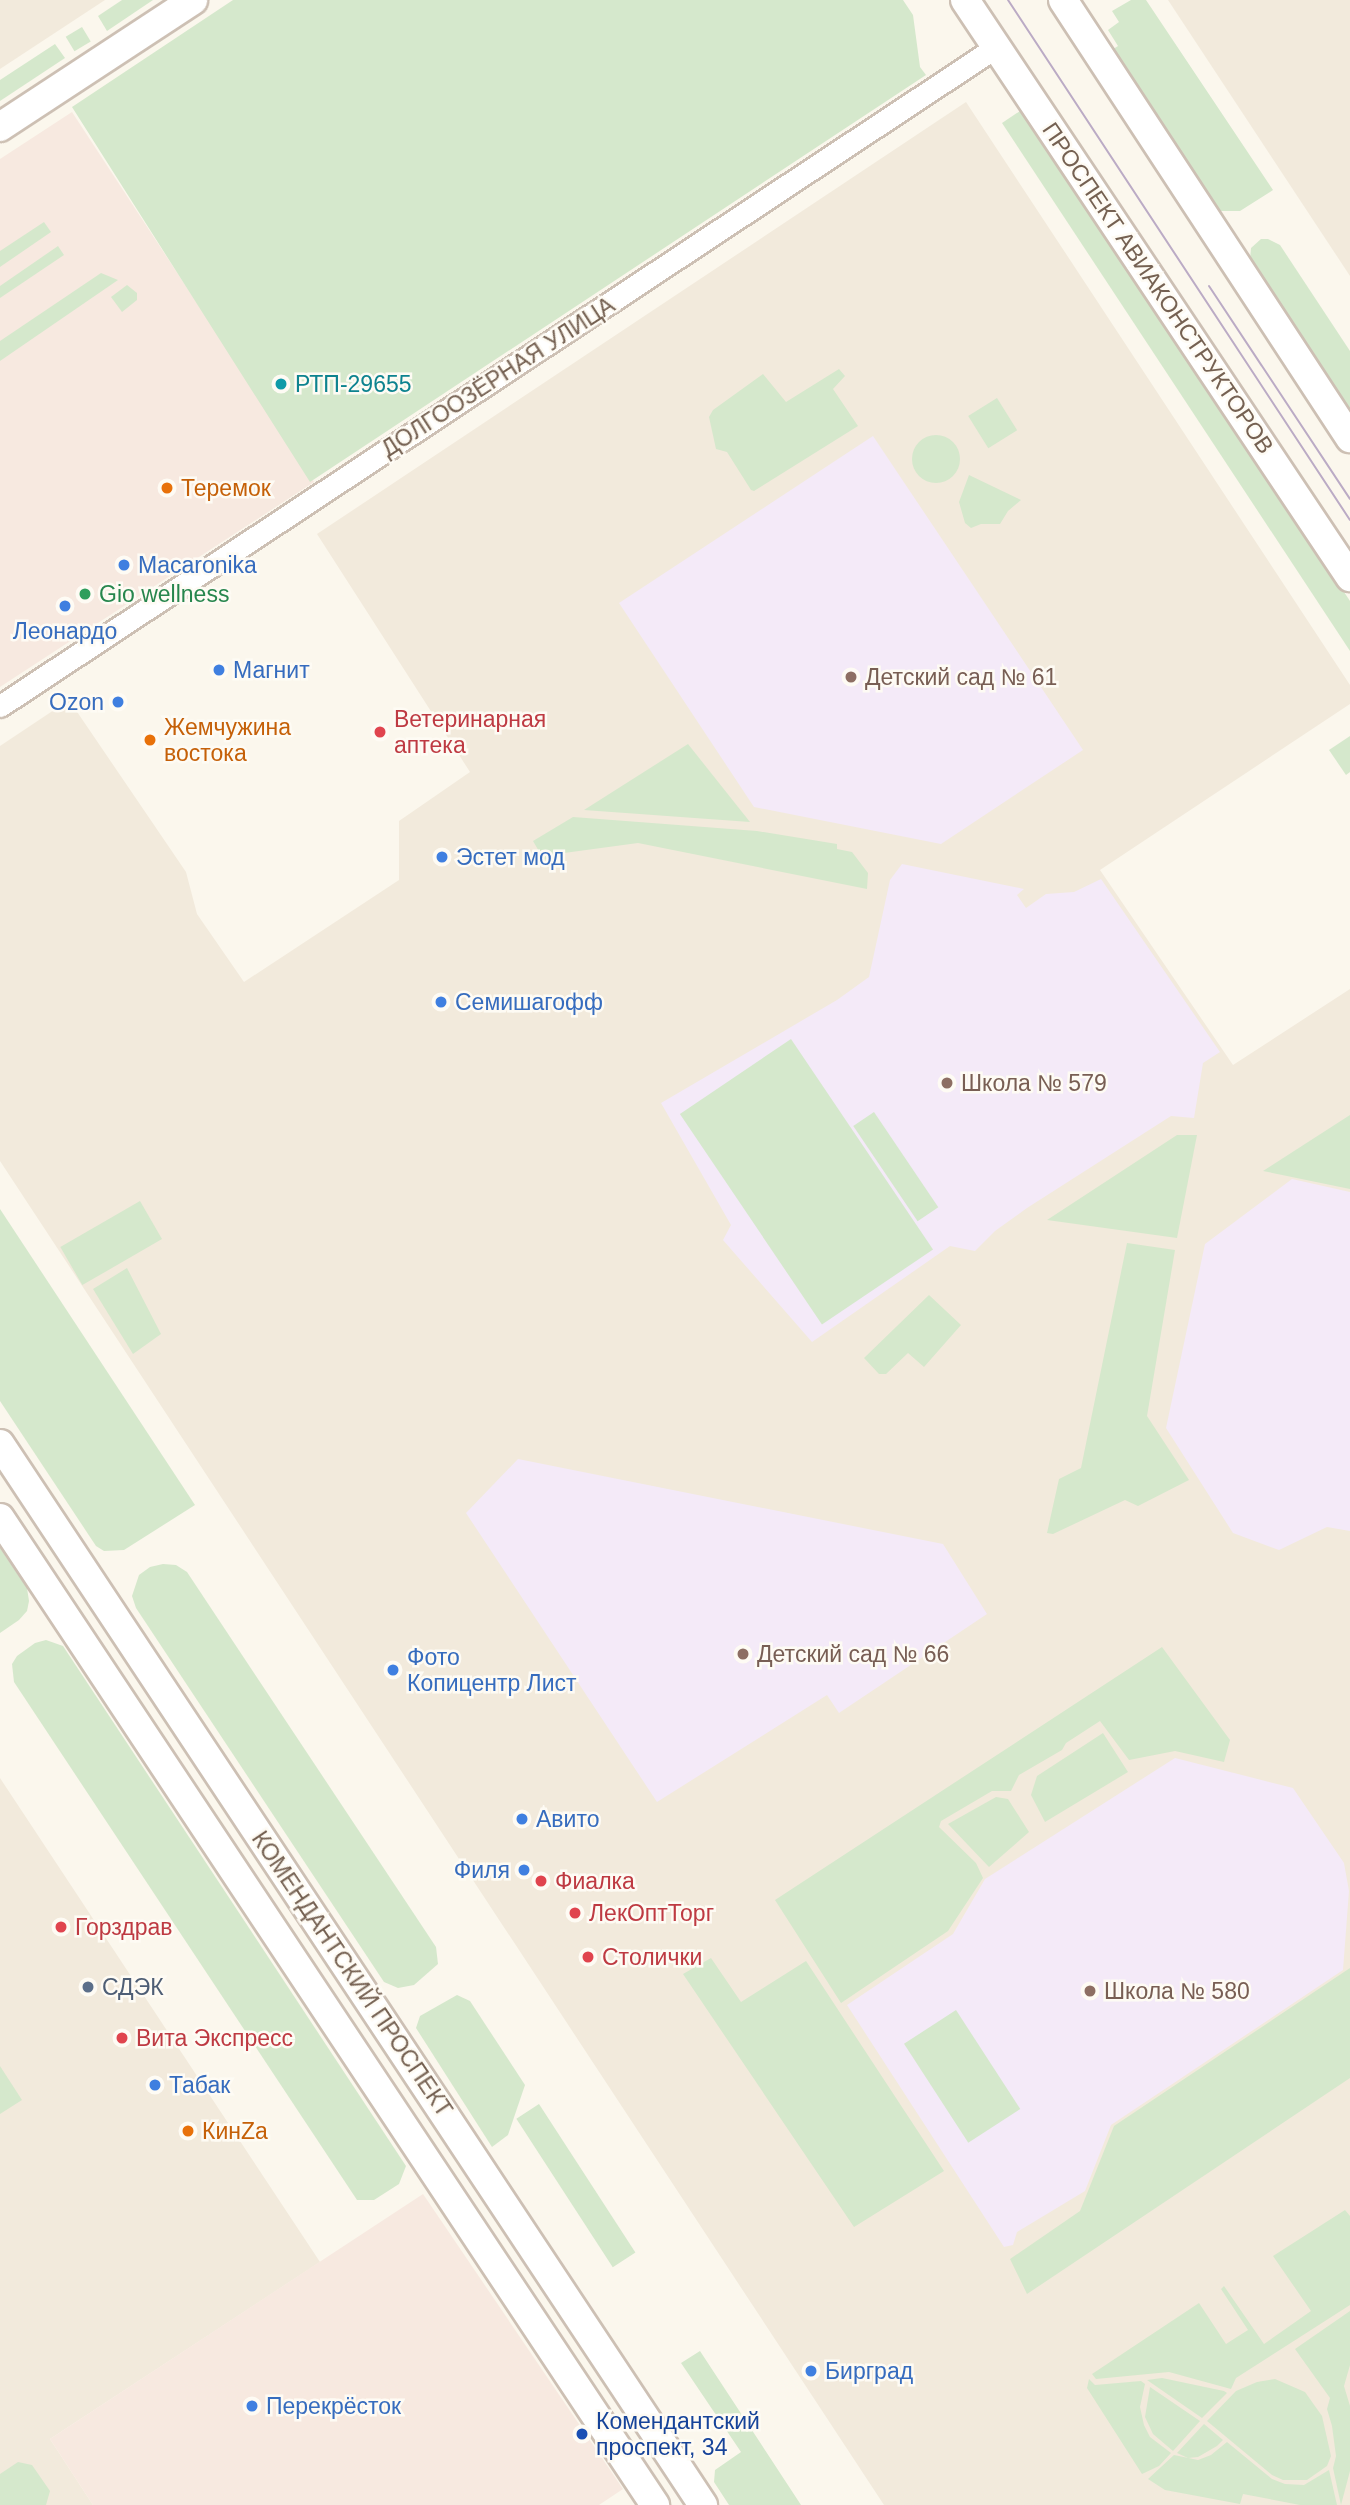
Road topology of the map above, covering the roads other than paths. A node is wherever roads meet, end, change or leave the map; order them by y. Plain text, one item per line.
1 (193, 0) edge
2 (965, 0) edge
3 (1068, 2) edge
4 (996, 47) junction
5 (0, 127) edge
6 (1350, 438) edge
7 (1350, 577) edge
8 (0, 706) edge
9 (0, 1444) edge
10 (0, 1518) edge
11 (654, 2505) edge
12 (703, 2505) edge

1 - 5 main road
2 - 4 main road, ПРОСПЕКТ АВИАКОНСТРУКТОРОВ
3 - 6 main road
4 - 7 main road, ПРОСПЕКТ АВИАКОНСТРУКТОРОВ
4 - 8 street, ДОЛГООЗЁРНАЯ УЛИЦА
9 - 12 main road, КОМЕНДАНТСКИЙ ПРОСПЕКТ
10 - 11 main road, КОМЕНДАНТСКИЙ ПРОСПЕКТ

